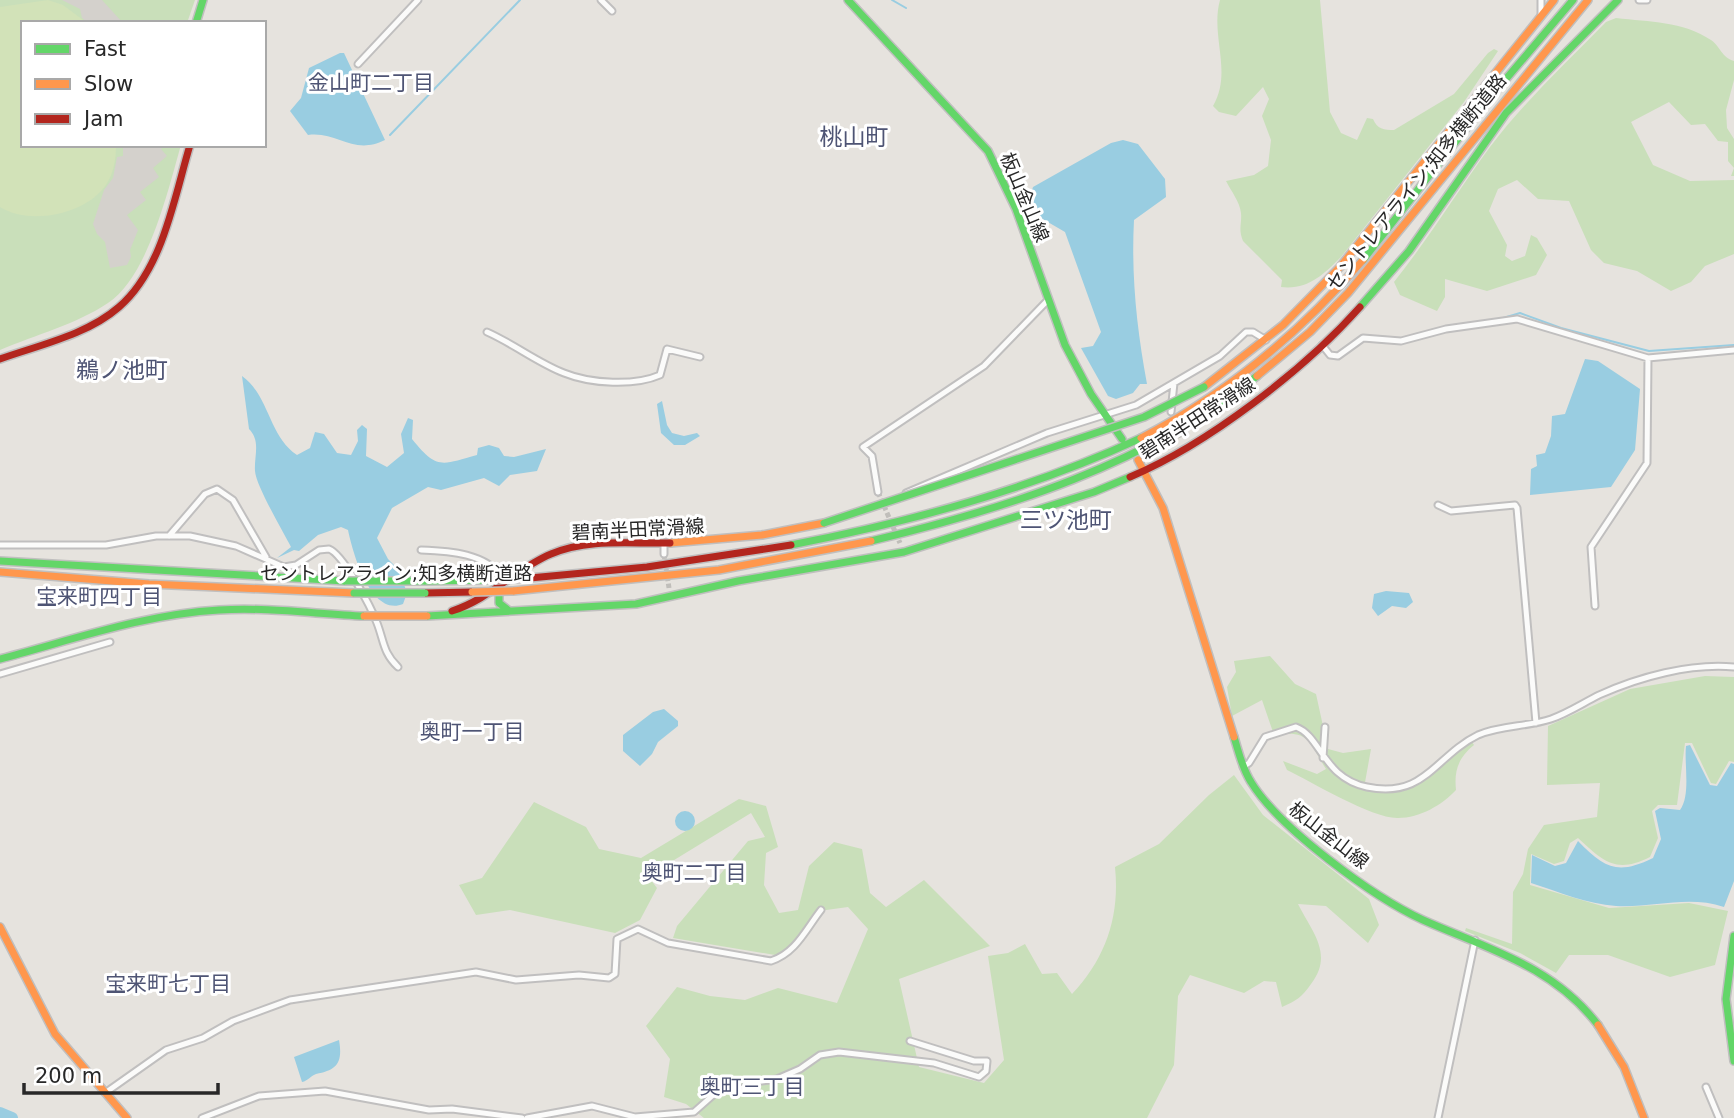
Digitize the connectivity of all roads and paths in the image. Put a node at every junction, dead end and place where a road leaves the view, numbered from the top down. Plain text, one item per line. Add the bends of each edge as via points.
1 (203, 0) edge
2 (418, 0) edge
3 (601, 0) edge
4 (848, 0) edge
5 (1541, 0) edge
6 (1554, 0) edge
7 (1573, 0) edge
8 (1588, 0) edge
9 (1618, 0) edge
10 (1639, 0) edge
11 (1647, 0) edge
12 (612, 11) dead end
13 (1541, 15) junction
14 (197, 21) edge
15 (358, 64) dead end
16 (189, 147) edge
17 (1048, 300) junction
18 (487, 332) dead end
19 (1266, 340) junction
20 (1322, 345) junction
21 (1734, 350) edge
22 (700, 357) dead end
23 (1648, 358) junction
24 (0, 359) edge
25 (1174, 383) junction
26 (1171, 412) dead end
27 (1105, 413) junction
28 (1122, 439) dead end
29 (1181, 439) tunnel mouth
30 (1184, 449) junction
31 (1138, 460) dead end
32 (1146, 470) junction
33 (878, 492) tunnel mouth
34 (891, 500) junction
35 (1438, 505) dead end
36 (169, 536) junction
37 (664, 542) junction
38 (900, 543) tunnel mouth
39 (0, 545) edge
40 (421, 550) dead end
41 (904, 552) junction
42 (664, 554) tunnel mouth
43 (266, 557) junction
44 (0, 561) edge
45 (0, 572) edge
46 (503, 584) junction
47 (668, 588) tunnel mouth
48 (670, 598) junction
49 (1595, 606) dead end
50 (508, 610) junction
51 (427, 616) junction
52 (110, 642) dead end
53 (0, 659) edge
54 (398, 667) dead end
55 (1734, 667) edge
56 (0, 674) edge
57 (1536, 723) junction
58 (1325, 727) dead end
59 (1323, 758) junction
60 (1243, 767) junction
61 (821, 910) dead end
62 (0, 927) edge
63 (1734, 936) edge
64 (1475, 940) junction
65 (1730, 996) edge
66 (910, 1041) dead end
67 (1734, 1061) edge
68 (1706, 1087) dead end
69 (105, 1093) junction
70 (475, 1115) edge
71 (695, 1115) edge
72 (127, 1118) edge
73 (202, 1118) edge
74 (524, 1118) edge
75 (1438, 1118) edge
76 (1644, 1118) edge
77 (1719, 1118) edge

1 - 14 main road
2 - 15 street
3 - 12 street
4 - 17 main road, 板山金山線 via 988,151 1004,178
5 - 13 street
6 - 13 main road, 碧南半田常滑線
7 - 44 main road, セントレアライン;知多横断道路, bridge via 1320,307 1238,378 1163,426 1048,476 870,528 693,562 530,578 345,581
8 - 45 main road, セントレアライン;知多横断道路, bridge via 1517,80 1347,295 1266,371 1171,435 1063,483 980,511 852,544 673,577 513,591 354,593
9 - 20 main road, 碧南半田常滑線 via 1506,113 1409,251
10 - 11 street
13 - 19 main road, 碧南半田常滑線 via 1361,243
16 - 24 main road via 153,253 131,296 99,319
17 - 27 main road, 板山金山線 via 1074,363
17 - 33 street via 984,366 863,447 872,456
18 - 22 street via 564,373 584,378 644,382 660,375 667,349
19 - 25 street via 1246,332 1220,356
19 - 34 main road, 碧南半田常滑線, bridge via 1205,387 1144,417
20 - 23 street via 1330,355 1338,356 1363,338 1401,341 1446,329 1524,319 1574,339
20 - 30 main road, 碧南半田常滑線 via 1261,396
21 - 23 street
23 - 49 street via 1647,463 1591,547
25 - 26 street
25 - 27 street via 1136,405
27 - 28 main road, 板山金山線
27 - 34 street via 975,462
29 - 30 street
30 - 32 main road, 碧南半田常滑線
31 - 32 main road, 板山金山線
32 - 41 main road, 碧南半田常滑線 via 1094,492
32 - 60 main road, 板山金山線 via 1163,508
34 - 37 main road, 碧南半田常滑線, bridge via 824,523 743,539
35 - 57 street via 1451,511 1517,508
36 - 39 street via 106,545
36 - 43 street via 214,540
36 - 43 street via 205,494 217,489 233,500
37 - 42 street
37 - 46 main road, 碧南半田常滑線 via 571,547 543,557
38 - 41 street
40 - 46 street via 469,556 493,567
41 - 48 main road, 碧南半田常滑線 via 751,578
43 - 54 street via 284,567 307,560 319,550 336,552 377,624 384,652
46 - 50 main road via 497,593 499,603
46 - 51 main road, 碧南半田常滑線 via 470,607
47 - 48 street
48 - 50 main road, 碧南半田常滑線 via 610,606
50 - 51 main road, 碧南半田常滑線
51 - 53 main road, 碧南半田常滑線, bridge via 198,612
52 - 56 street
55 - 57 street via 1706,667 1619,686
57 - 59 street via 1477,736 1420,781 1395,789 1350,782
58 - 59 street
59 - 60 street via 1300,729 1286,728 1265,737
60 - 64 main road, 板山金山線 via 1255,792 1272,811 1315,847 1396,906
61 - 69 street via 800,940 771,961 668,943 638,929 617,939 615,974 609,978 579,975 516,980 476,972 290,1000 166,1050
62 - 69 main road via 50,1024
63 - 65 main road via 1727,975
64 - 75 street
64 - 76 main road, 板山金山線 via 1543,972 1597,1022 1622,1062
65 - 67 main road via 1726,1018
66 - 71 street via 987,1061 986,1071 979,1077 934,1063 828,1053 790,1075 743,1088 720,1089
68 - 77 street
69 - 72 main road
70 - 73 street via 325,1091 259,1096
70 - 74 street
71 - 74 street via 635,1117 592,1106

